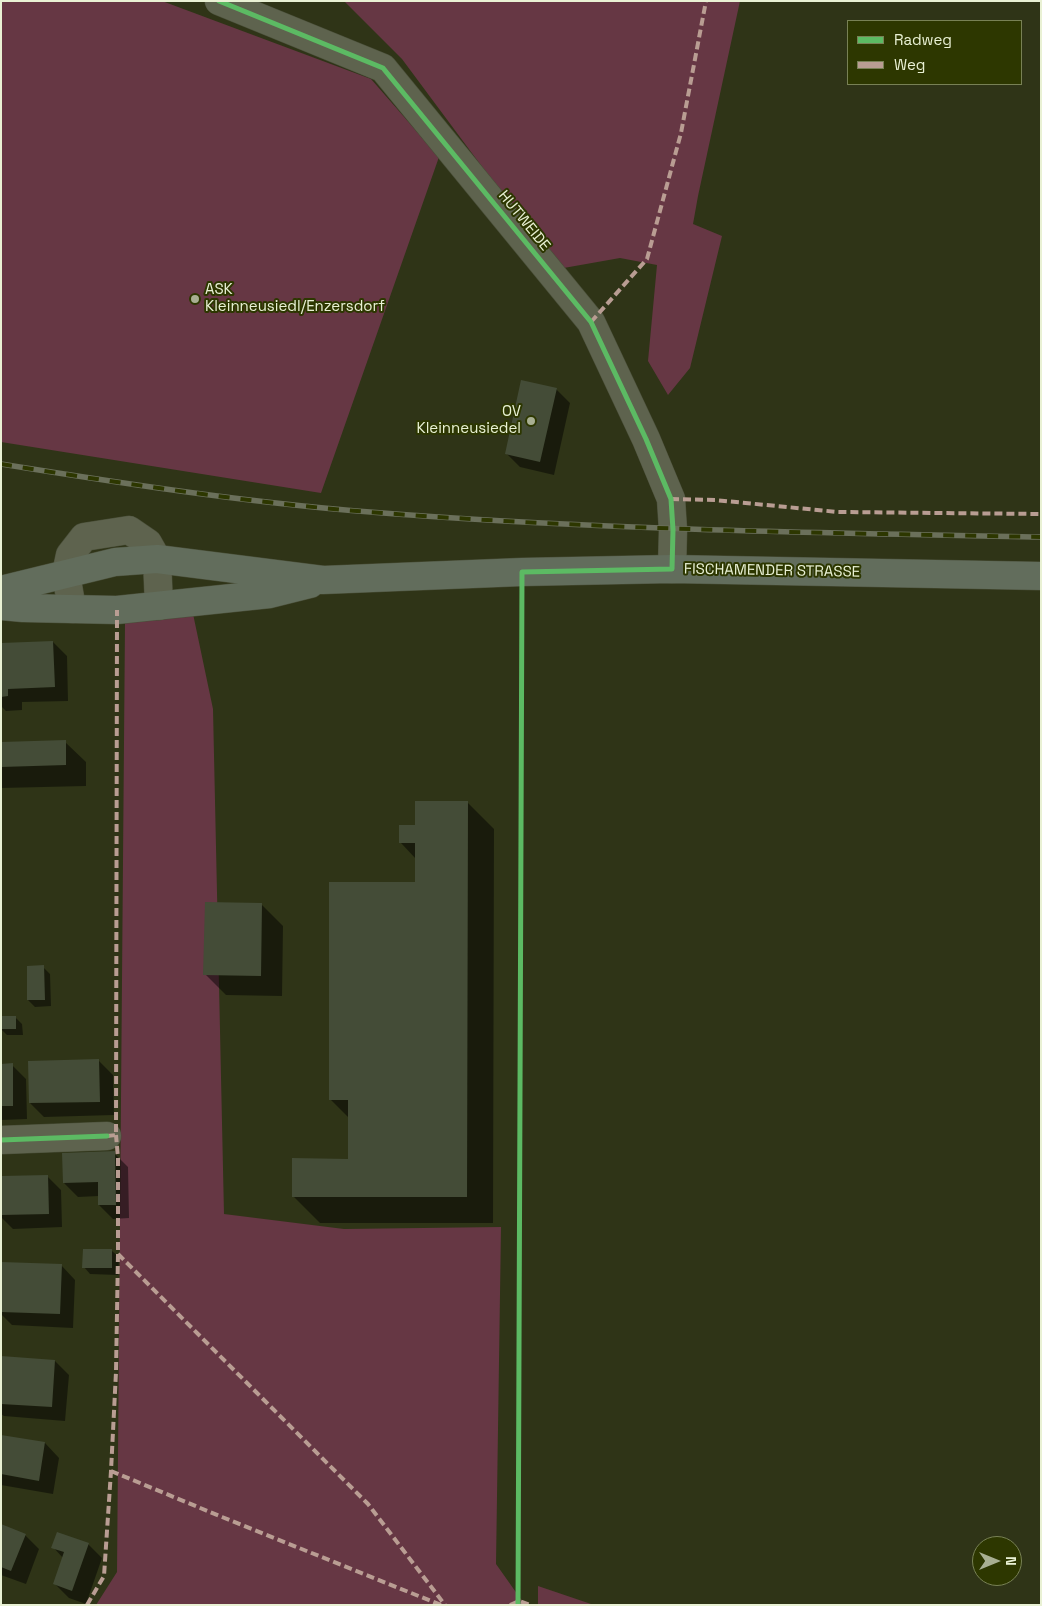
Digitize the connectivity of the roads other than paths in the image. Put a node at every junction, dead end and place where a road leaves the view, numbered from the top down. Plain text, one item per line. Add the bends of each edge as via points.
1 (219, 1) edge
2 (157, 559) junction
3 (672, 569) junction
4 (66, 574) junction
5 (1041, 576) edge
6 (324, 580) junction
7 (1, 590) edge
8 (1, 606) edge
9 (159, 606) junction
10 (72, 609) junction
11 (107, 1136) dead end
12 (1, 1140) edge

1 - 3 street, HUTWEIDE via 383,68 591,322 670,498 674,530
2 - 4 main road, FISCHAMENDER STRASSE via 115,562
2 - 6 main road, FISCHAMENDER STRASSE
2 - 9 street
3 - 5 main road, FISCHAMENDER STRASSE
3 - 6 main road, FISCHAMENDER STRASSE
4 - 7 main road, FISCHAMENDER STRASSE
4 - 10 street
6 - 9 main road, FISCHAMENDER STRASSE via 270,594
8 - 10 main road, FISCHAMENDER STRASSE
9 - 10 main road, FISCHAMENDER STRASSE via 117,610
11 - 12 street

